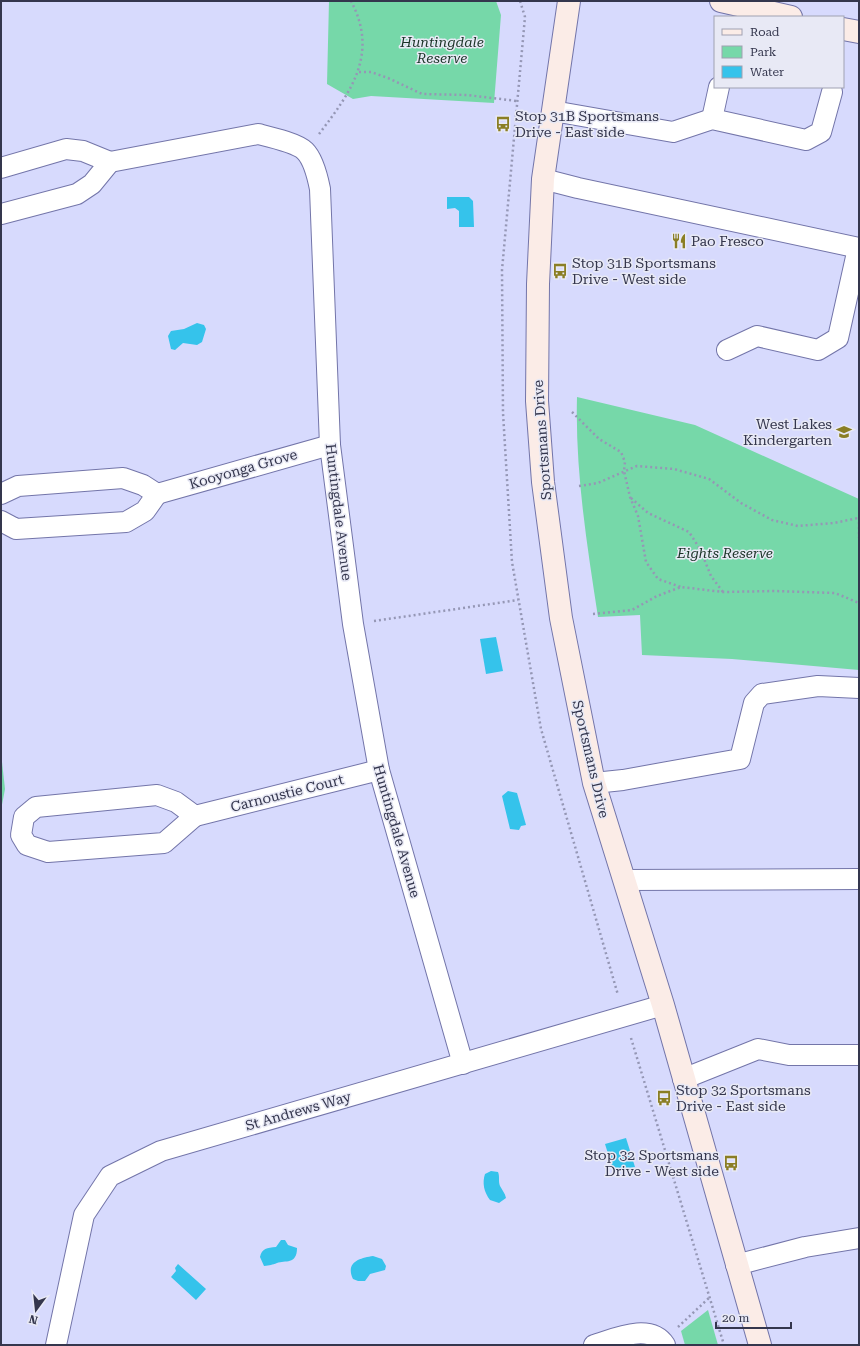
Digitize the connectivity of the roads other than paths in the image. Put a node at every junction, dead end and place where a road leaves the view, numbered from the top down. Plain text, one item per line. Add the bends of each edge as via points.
1 (569, 1) edge
2 (721, 1) edge
3 (787, 16) edge
4 (844, 29) edge
5 (859, 32) edge
6 (719, 88) edge
7 (832, 92) dead end
8 (553, 111) junction
9 (712, 119) junction
10 (110, 162) junction
11 (1, 168) edge
12 (543, 178) junction
13 (1, 214) edge
14 (858, 248) edge
15 (727, 350) dead end
16 (330, 445) junction
17 (1, 494) edge
18 (157, 494) junction
19 (1, 521) edge
20 (859, 688) edge
21 (379, 770) junction
22 (594, 783) junction
23 (195, 816) junction
24 (859, 879) edge
25 (624, 880) junction
26 (663, 1005) junction
27 (859, 1055) edge
28 (463, 1064) junction
29 (683, 1079) junction
30 (859, 1238) edge
31 (736, 1265) junction
32 (664, 1343) edge
33 (56, 1345) edge
34 (594, 1345) edge
35 (760, 1345) edge

1 - 8 street, Sportsmans Drive
2 - 3 street
4 - 5 street
6 - 9 street
7 - 9 street via 821,132 806,140
8 - 9 street via 674,132
8 - 12 street, Sportsmans Drive
10 - 11 street via 84,151 66,149
10 - 13 street via 92,184 77,194
10 - 16 street, Huntingdale Avenue via 258,134 281,140 306,151 316,171 320,189
12 - 14 street via 578,188
12 - 22 street, Sportsmans Drive via 538,284 537,401 543,482 561,618
14 - 15 street via 838,338 818,350 758,336
16 - 18 street, Kooyonga Grove
16 - 21 street, Huntingdale Avenue via 353,624
17 - 18 street via 18,486 123,478 143,485
18 - 19 street via 145,511 126,522 16,529
20 - 22 street via 818,686 762,694 754,703 740,759
21 - 23 street, Carnoustie Court
21 - 28 street, Huntingdale Avenue
22 - 25 street, Sportsmans Drive
23 - 23 street, Carnoustie Court via 164,843 48,852 27,845 21,835 24,817 36,807 157,795 176,802
24 - 25 street
25 - 26 street, Sportsmans Drive
26 - 28 street, St Andrews Way
26 - 29 street, Sportsmans Drive
27 - 29 street via 789,1055 758,1049
28 - 33 street, St Andrews Way via 161,1150 110,1176 84,1216
29 - 31 street, Sportsmans Drive
30 - 31 street via 805,1247
31 - 35 street, Sportsmans Drive
32 - 34 street via 646,1333 628,1335

